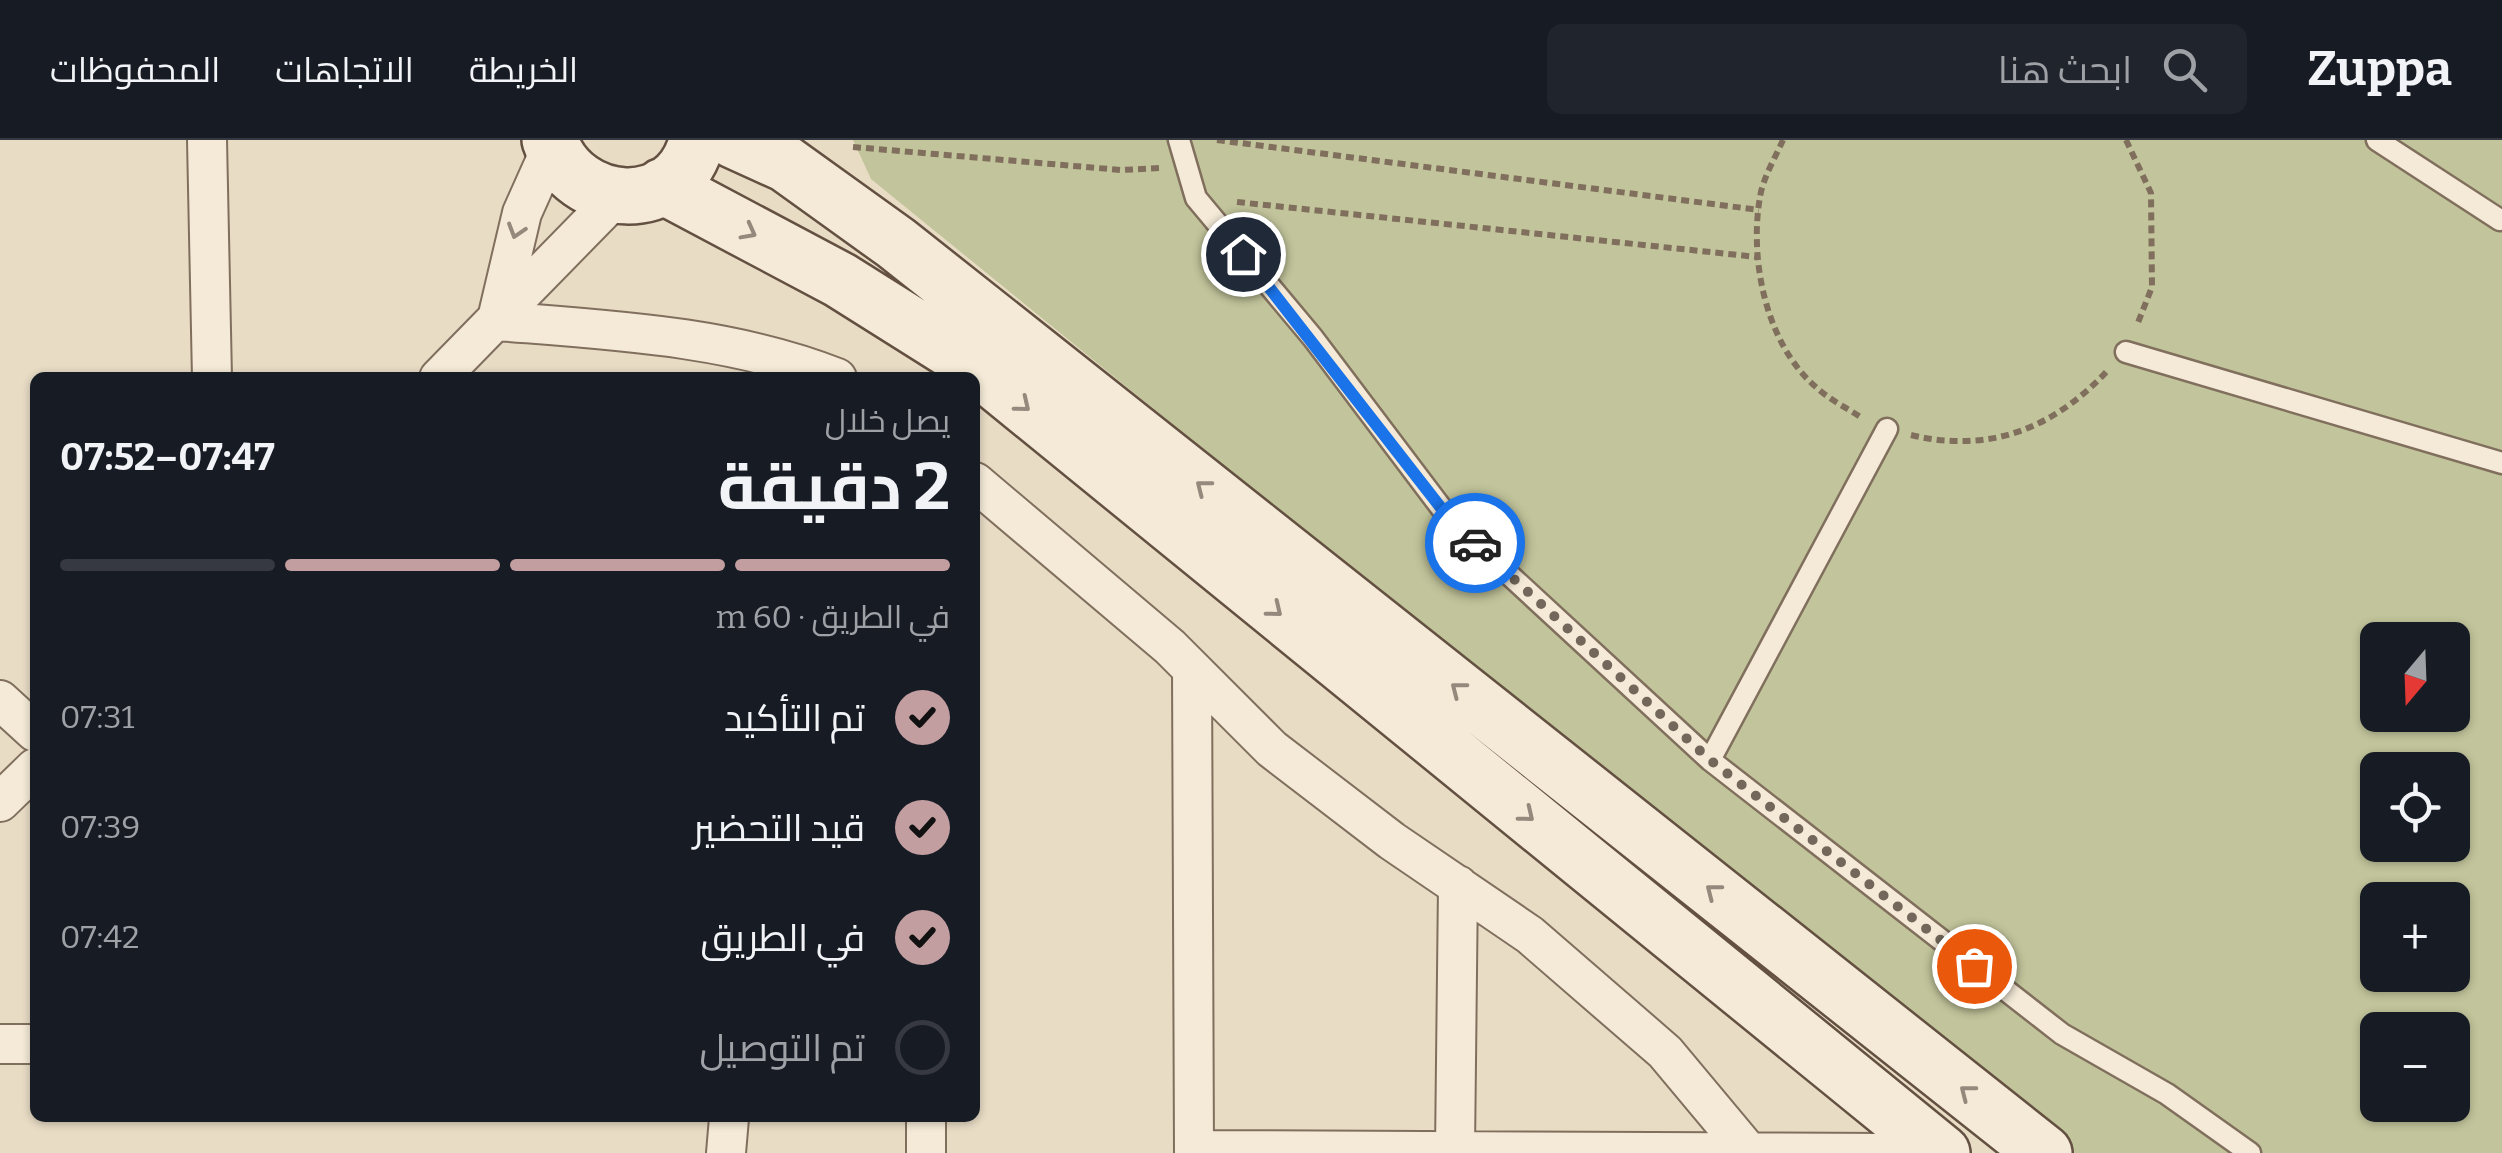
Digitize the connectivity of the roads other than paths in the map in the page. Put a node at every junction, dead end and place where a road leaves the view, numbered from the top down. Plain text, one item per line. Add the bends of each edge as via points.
1 (206, 140) edge
2 (697, 140) edge
3 (733, 140) edge
4 (1180, 140) edge
5 (2377, 140) edge
6 (546, 142) edge
7 (827, 158) edge
8 (639, 192) junction
9 (2500, 220) edge
10 (482, 346) edge
11 (2126, 352) road end
12 (212, 372) edge
13 (448, 372) edge
14 (822, 372) edge
15 (1887, 429) road end
16 (2502, 462) edge
17 (980, 486) edge
18 (1192, 669) junction
19 (0, 700) edge
20 (30, 727) edge
21 (1710, 760) junction
22 (30, 773) edge
23 (0, 803) edge
24 (30, 805) edge
25 (1458, 886) junction
26 (0, 1044) edge
27 (30, 1044) edge
28 (729, 1122) edge
29 (926, 1122) edge
30 (1746, 1149) junction
31 (1456, 1150) junction
32 (1194, 1151) edge
33 (726, 1153) edge
34 (926, 1153) edge
35 (1890, 1153) edge
36 (1942, 1153) edge
37 (2044, 1153) edge
38 (2250, 1153) edge

1 - 12 street
2 - 8 main road via 682,171
3 - 7 main road
4 - 21 lane via 1196,198 1313,338 1452,522
5 - 9 lane
6 - 8 main road via 576,180
6 -> 10 street
37 -> 7 main road
8 - 10 street via 553,256
8 -> 36 main road via 840,280 972,363
10 - 13 street
10 - 14 street via 598,329 786,358
11 - 16 lane
15 - 21 lane
17 - 18 street
18 - 25 street via 1272,749
18 - 32 street
19 - 20 street
21 - 38 lane via 2062,1034 2167,1094
22 - 23 street
23 - 24 street
25 - 30 street via 1530,935 1665,1052
25 - 31 street
26 - 27 street
28 - 33 street
29 - 34 street
30 - 31 street
30 - 35 street
31 - 32 street

